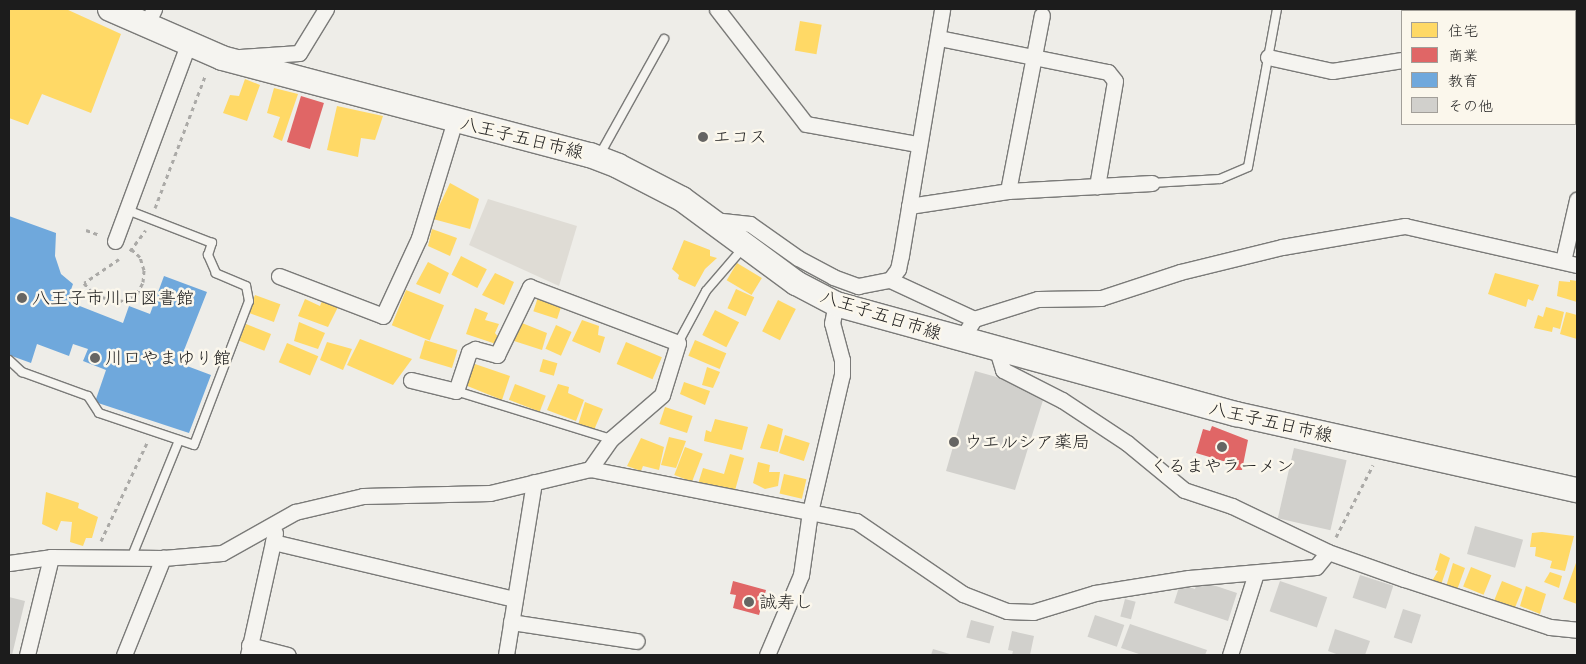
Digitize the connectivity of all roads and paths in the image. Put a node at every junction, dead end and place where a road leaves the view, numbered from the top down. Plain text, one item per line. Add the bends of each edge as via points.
1 (110, 9) edge
2 (326, 9) edge
3 (717, 9) edge
4 (942, 9) edge
5 (1277, 9) edge
6 (1042, 15) dead end
7 (150, 17) edge
8 (939, 38) junction
9 (664, 39) dead end
10 (188, 45) junction
11 (218, 56) junction
12 (1033, 57) junction
13 (1268, 57) junction
14 (1401, 60) edge
15 (455, 120) junction
16 (917, 144) junction
17 (598, 158) junction
18 (1152, 182) joint
19 (1097, 186) junction
20 (1008, 191) junction
21 (1577, 200) edge
22 (909, 206) junction
23 (127, 210) junction
24 (150, 220) junction
25 (712, 220) junction
26 (115, 241) dead end
27 (746, 246) junction
28 (132, 249) junction
29 (1570, 263) edge
30 (279, 276) dead end
31 (890, 280) junction
32 (836, 304) junction
33 (974, 319) junction
34 (961, 340) junction
35 (678, 343) junction
36 (997, 350) junction
37 (9, 360) edge
38 (411, 380) dead end
39 (456, 391) junction
40 (152, 431) junction
41 (611, 439) junction
42 (179, 440) junction
43 (1376, 460) dead end
44 (590, 470) junction
45 (534, 482) junction
46 (1577, 490) edge
47 (810, 512) junction
48 (277, 522) junction
49 (273, 542) junction
50 (1328, 552) junction
51 (94, 556) junction
52 (132, 556) junction
53 (51, 557) junction
54 (163, 558) junction
55 (9, 563) edge
56 (1256, 573) junction
57 (514, 599) junction
58 (511, 622) junction
59 (1577, 630) edge
60 (638, 641) dead end
61 (248, 650) edge
62 (27, 655) edge
63 (124, 655) edge
64 (288, 655) edge
65 (506, 655) edge
66 (767, 655) edge
67 (1230, 655) edge

1 - 7 main road, 八王子五日市線
2 - 11 street via 299,53
3 - 16 street via 806,124
4 - 8 street
5 - 13 lane
6 - 12 street
7 - 10 main road, 八王子五日市線
8 - 12 street
8 - 16 street
9 - 17 lane
10 - 11 main road, 八王子五日市線
10 - 23 street
11 - 15 main road, 八王子五日市線
11 - 24 path
12 - 19 street via 1108,72 1115,81
12 - 20 street
13 - 14 street via 1332,71
13 - 18 lane via 1248,167 1220,179
15 - 17 main road, 八王子五日市線
15 - 30 street via 419,238 383,316
16 - 22 street
17 - 25 main road, 八王子五日市線 via 647,178
18 - 19 street
19 - 20 street
20 - 22 street
21 - 29 street
22 - 31 street via 898,269
23 - 24 lane
23 - 26 street
24 - 28 path
24 - 42 lane via 212,243 208,254 216,273 246,286 249,301 194,445
25 - 27 main road, 八王子五日市線
25 - 31 street via 750,224 798,258 858,286
27 - 32 main road, 八王子五日市線 via 796,282
27 - 35 lane via 706,291
28 - 28 path via 140,257 144,270 137,294 124,301 95,296 84,283
29 - 33 street via 1405,226 1282,248 1180,272 1101,298 1038,299
31 - 33 street
32 - 34 main road, 八王子五日市線
32 - 47 street via 832,324 842,360 842,375
33 - 34 street
34 - 36 main road, 八王子五日市線
35 - 39 street via 530,287 497,355 475,350 469,352
35 - 41 street via 662,395
36 - 46 main road, 八王子五日市線 via 1236,414
36 - 50 street via 1003,370 1062,400 1128,443 1184,490 1232,506
37 - 40 lane via 22,372 88,396 99,412
38 - 39 street
39 - 41 lane
40 - 42 lane
40 - 51 path
41 - 44 street
42 - 52 lane
43 - 50 path
44 - 45 street
44 - 47 street
45 - 48 street via 490,493 363,496 294,512
45 - 57 street
47 - 56 street via 856,521 962,594 1007,612 1033,612 1095,593 1189,578
47 - 66 street via 798,588
48 - 49 street
48 - 54 street via 222,553
49 - 57 street
49 - 61 street
50 - 56 street via 1316,567
50 - 59 street via 1550,627
51 - 52 street
51 - 53 street
52 - 54 street
53 - 55 street
53 - 62 street
54 - 63 street
56 - 67 street
57 - 58 street
58 - 60 street
58 - 65 street
61 - 64 street

